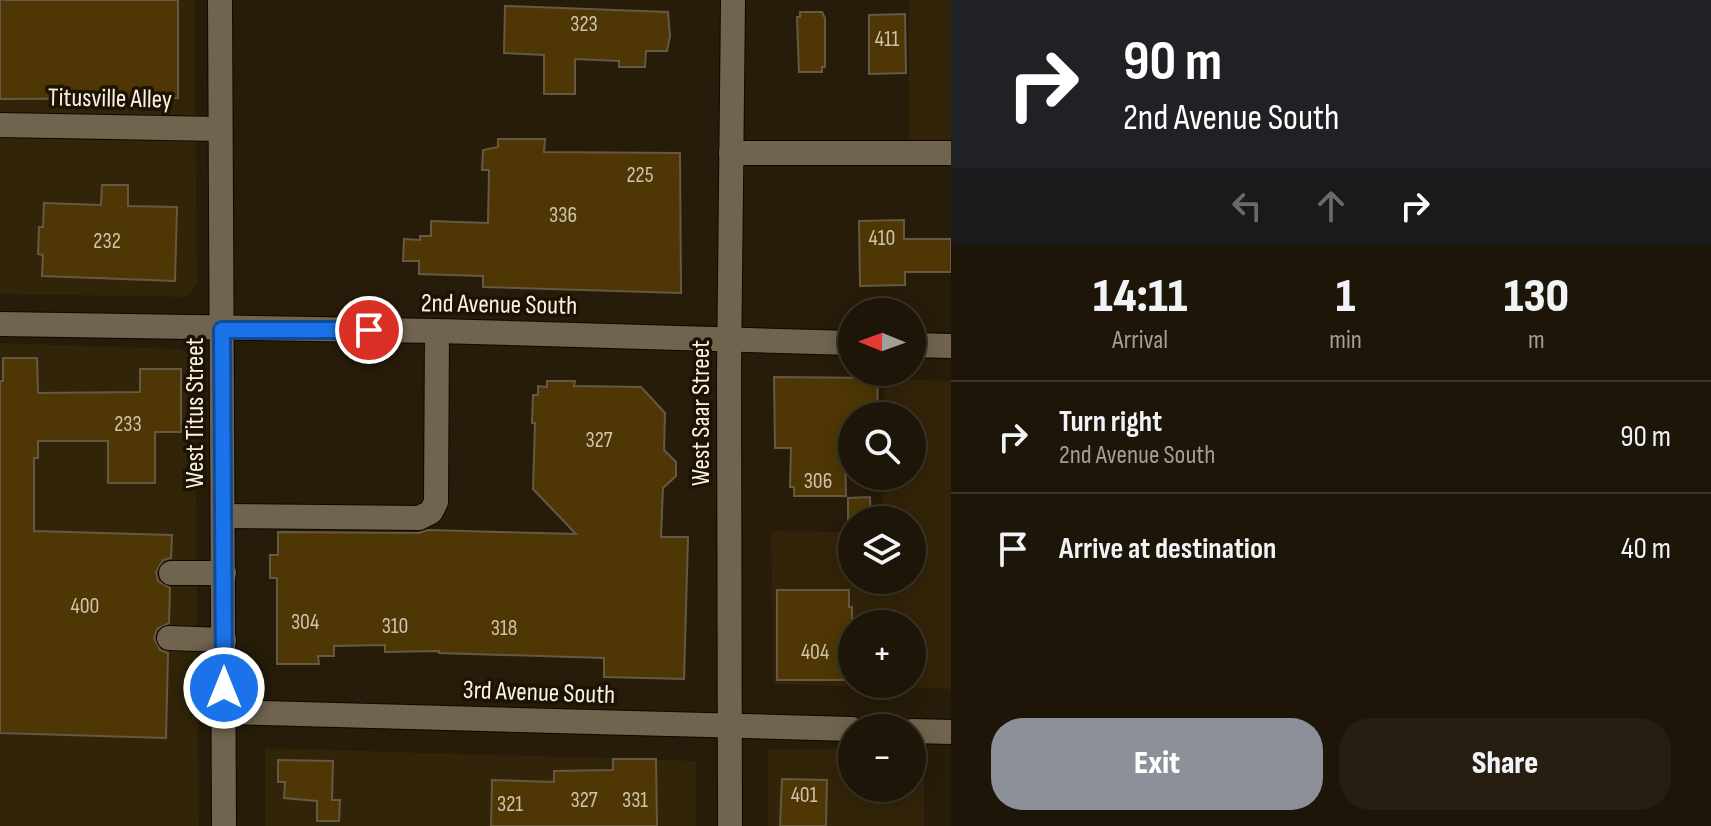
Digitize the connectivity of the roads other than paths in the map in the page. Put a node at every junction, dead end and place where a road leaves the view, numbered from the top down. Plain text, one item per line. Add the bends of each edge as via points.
1 (220, 0) edge
2 (733, 0) edge
3 (0, 125) edge
4 (219, 129) junction
5 (731, 153) junction
6 (951, 153) edge
7 (0, 324) edge
8 (222, 330) junction
9 (437, 331) junction
10 (729, 338) junction
11 (838, 342) edge
12 (926, 345) edge
13 (951, 346) edge
14 (224, 516) junction
15 (171, 573) dead end
16 (224, 573) junction
17 (169, 638) dead end
18 (224, 640) junction
19 (225, 712) junction
20 (729, 726) junction
21 (838, 729) edge
22 (926, 731) edge
23 (951, 732) edge
24 (224, 826) edge
25 (730, 826) edge

1 - 4 street, West Titus Street
2 - 5 street, West Saar Street
3 - 4 street, Titusville Alley
4 - 8 street, West Titus Street
5 - 6 street
5 - 10 street, West Saar Street
7 - 8 street, 2nd Avenue South
8 - 9 street, 2nd Avenue South
8 - 14 street, West Titus Street
9 - 10 street, 2nd Avenue South
9 - 14 street via 436,502 431,512 419,518
10 - 11 street, 2nd Avenue South
10 - 20 street, West Saar Street
12 - 13 street
14 - 16 street, West Titus Street
15 - 16 street
16 - 18 street, West Titus Street
17 - 18 street
18 - 19 street, West Titus Street
19 - 20 street, 3rd Avenue South
19 - 24 street, West Titus Street
20 - 21 street, 3rd Avenue South
20 - 25 street, West Saar Street
22 - 23 street

